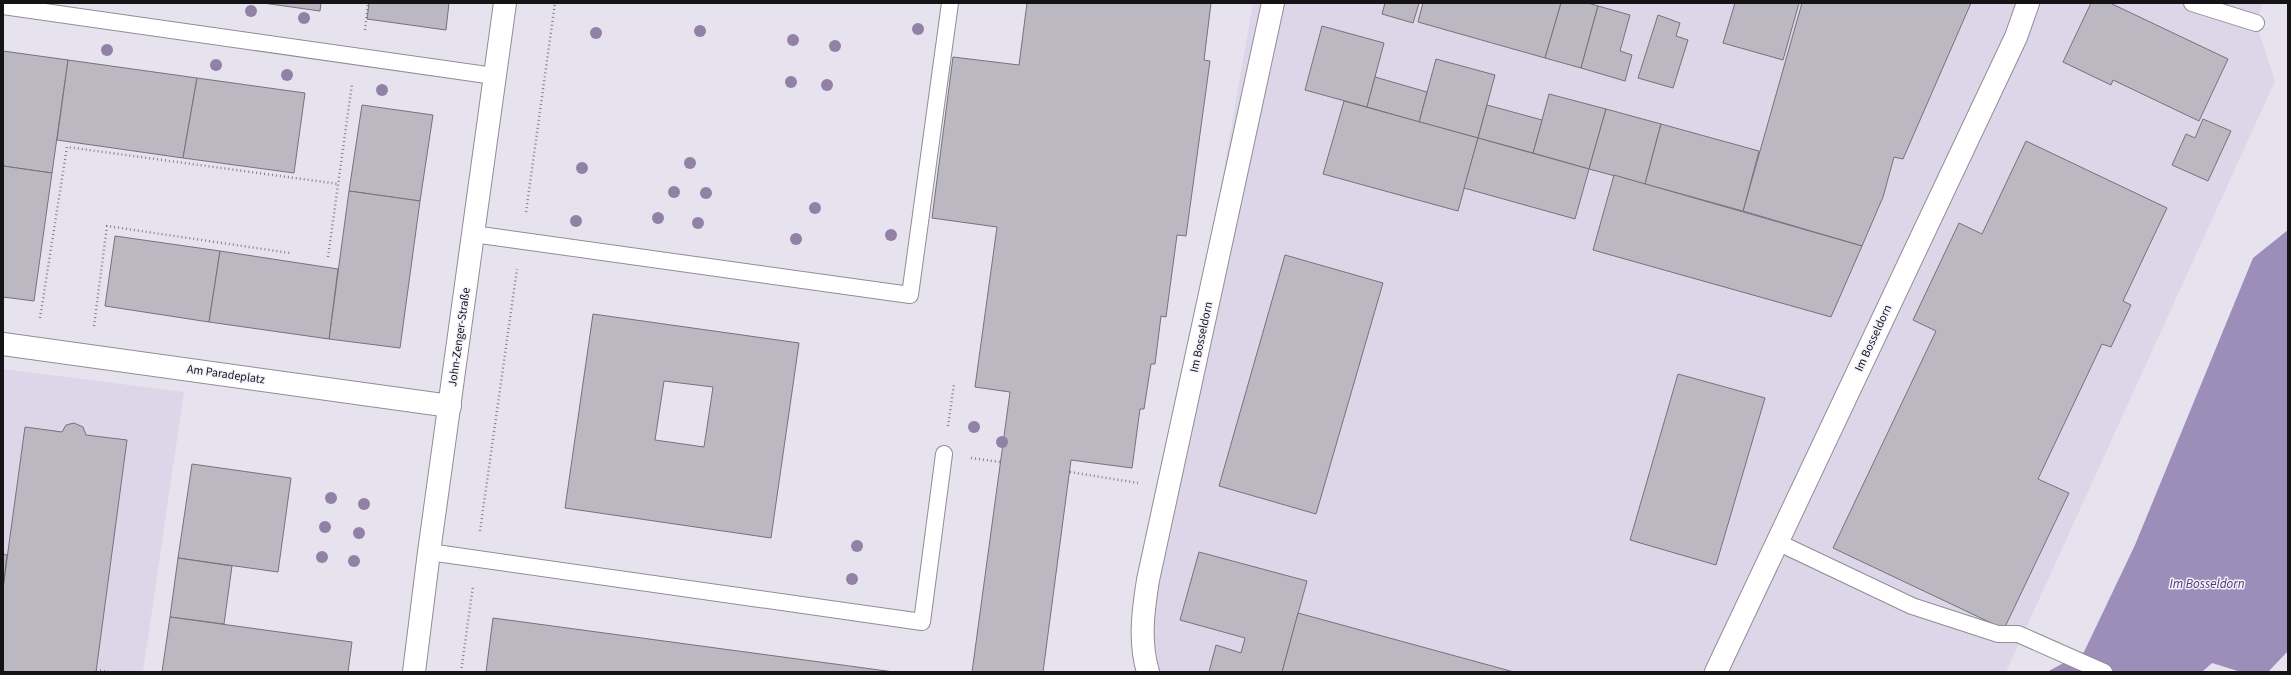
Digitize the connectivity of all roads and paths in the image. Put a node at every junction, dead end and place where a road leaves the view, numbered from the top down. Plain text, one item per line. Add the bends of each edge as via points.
1 (505, 3) edge
2 (555, 3) edge
3 (950, 3) edge
4 (1273, 3) edge
5 (2028, 3) edge
6 (2192, 3) edge
7 (3, 6) edge
8 (2256, 23) dead end
9 (356, 56) junction
10 (494, 76) junction
11 (339, 184) junction
12 (473, 234) junction
13 (522, 241) junction
14 (290, 253) dead end
15 (328, 257) dead end
16 (3, 344) edge
17 (36, 348) junction
18 (90, 355) junction
19 (450, 406) junction
20 (944, 454) dead end
21 (1070, 472) dead end
22 (1168, 488) junction
23 (1777, 542) junction
24 (429, 552) junction
25 (476, 559) junction
26 (96, 670) dead end
27 (110, 672) edge
28 (414, 672) edge
29 (461, 672) edge
30 (1148, 672) edge
31 (1716, 672) edge
32 (2104, 672) edge

1 - 10 street, John-Zenger-Straße
2 - 13 path
3 - 13 lane via 910,295
4 - 22 street, Im Bosseldorn
5 - 23 street, Im Bosseldorn via 2016,37
6 - 8 lane
7 - 9 lane
9 - 10 lane
9 - 11 path
10 - 12 street, John-Zenger-Straße
11 - 15 path
11 - 17 path via 67,147
12 - 13 lane
12 - 19 street, John-Zenger-Straße
13 - 25 path
14 - 18 path via 107,226
16 - 17 street, Am Paradeplatz
17 - 18 street, Am Paradeplatz
18 - 19 street, Am Paradeplatz
19 - 24 street, John-Zenger-Straße
20 - 25 lane via 922,622
21 - 22 path
22 - 30 street, Im Bosseldorn via 1142,617 1142,642
23 - 31 street, Im Bosseldorn
23 - 32 lane via 1912,606 1998,634 2018,634
24 - 25 lane
24 - 28 street, John-Zenger-Straße
25 - 29 path
26 - 27 path

